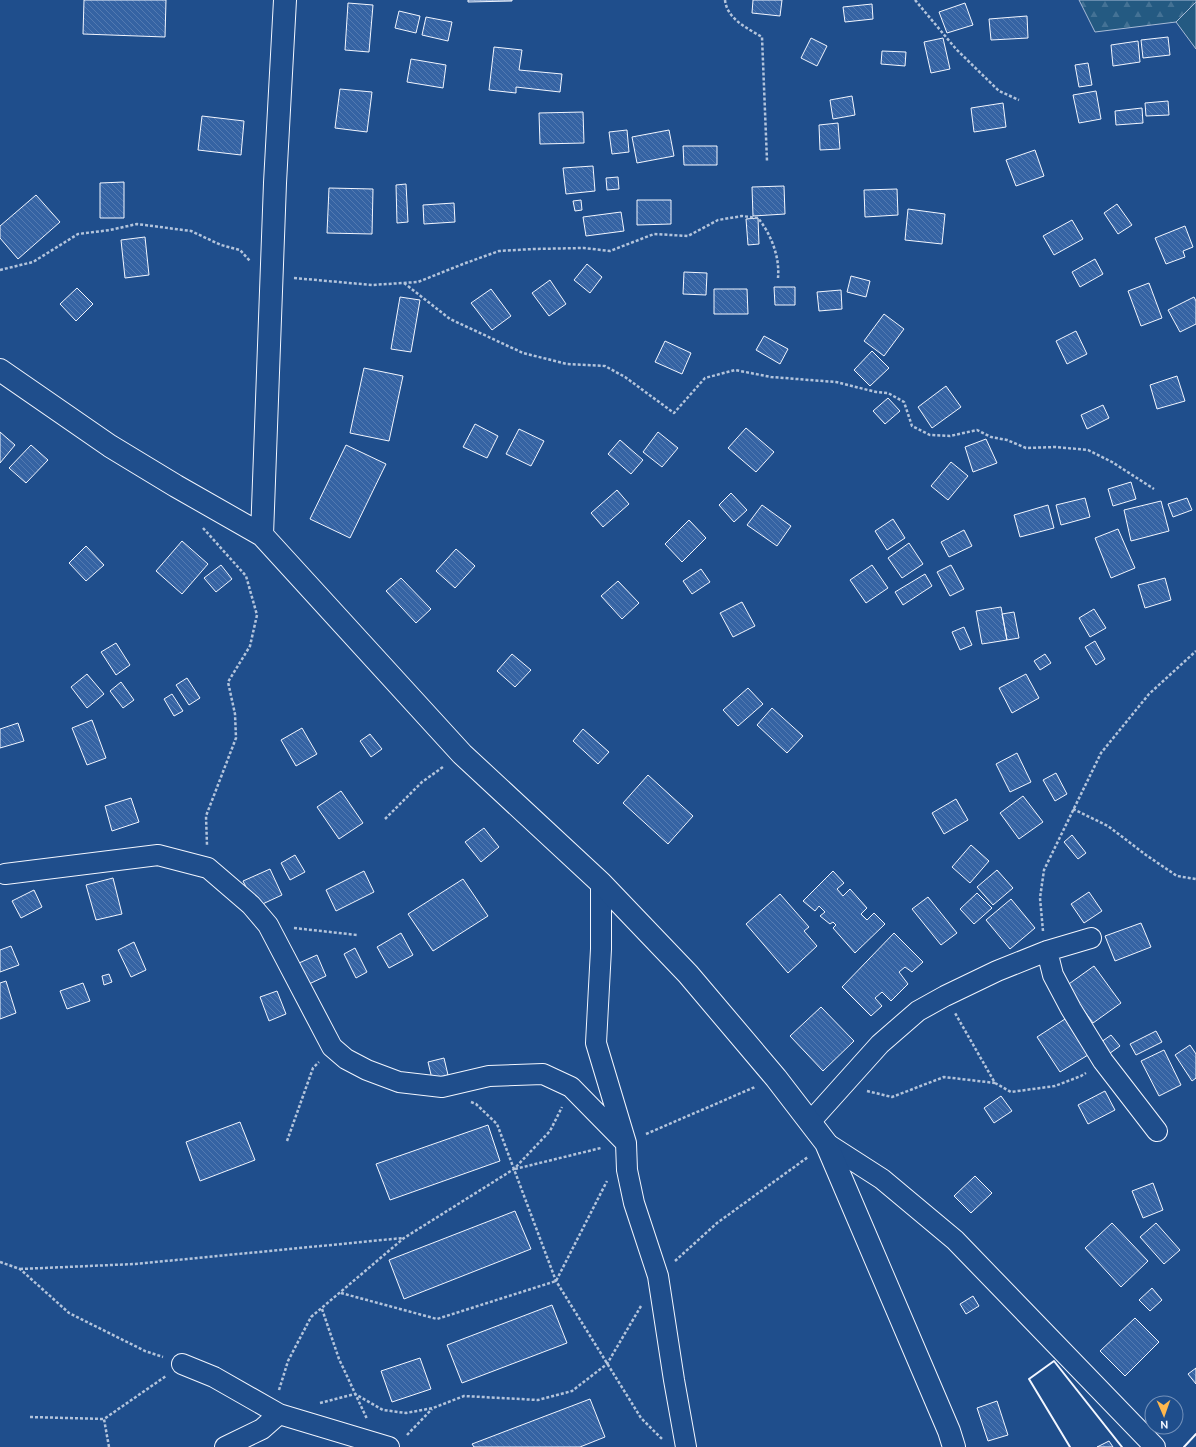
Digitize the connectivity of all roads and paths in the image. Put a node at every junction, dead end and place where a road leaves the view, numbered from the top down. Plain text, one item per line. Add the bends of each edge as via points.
1 (284, 0) edge
2 (725, 0) edge
3 (915, 0) edge
4 (1019, 100) dead end
5 (767, 161) dead end
6 (0, 270) edge
7 (271, 276) junction
8 (778, 278) dead end
9 (404, 283) junction
10 (0, 370) edge
11 (1154, 489) dead end
12 (201, 526) dead end
13 (262, 535) junction
14 (1196, 651) edge
15 (462, 754) junction
16 (1073, 809) junction
17 (385, 819) dead end
18 (208, 868) junction
19 (5, 874) dead end
20 (1196, 879) edge
21 (601, 883) junction
22 (268, 925) junction
23 (357, 935) dead end
24 (1091, 938) dead end
25 (1047, 950) junction
26 (945, 996) junction
27 (332, 1047) junction
28 (1103, 1062) junction
29 (776, 1078) junction
30 (995, 1083) junction
31 (844, 1084) junction
32 (442, 1087) junction
33 (571, 1087) junction
34 (810, 1122) junction
35 (1156, 1131) dead end
36 (287, 1141) dead end
37 (626, 1142) junction
38 (826, 1143) junction
39 (514, 1169) junction
40 (609, 1177) dead end
41 (404, 1238) junction
42 (0, 1262) edge
43 (20, 1269) junction
44 (658, 1276) junction
45 (556, 1281) junction
46 (340, 1293) junction
47 (322, 1309) junction
48 (182, 1364) junction
49 (607, 1364) junction
50 (355, 1394) junction
51 (433, 1408) junction
52 (279, 1414) junction
53 (30, 1417) dead end
54 (104, 1419) junction
55 (406, 1436) dead end
56 (665, 1442) dead end
57 (385, 1446) edge
58 (109, 1447) edge
59 (225, 1447) edge
60 (686, 1447) edge
61 (954, 1447) edge
62 (1155, 1447) edge

1 - 7 street
2 - 5 path via 726,7 738,24 762,37
3 - 4 path via 956,49 999,91
6 - 7 path via 33,262 78,234 137,224 191,231 221,245 240,250 252,264
7 - 9 path via 372,285
7 - 13 street
8 - 9 path via 779,269 772,238 767,229 758,218 742,216 718,220 688,236 654,234 610,251 584,248 499,251 418,282
9 - 11 path via 450,319 523,353 567,364 605,366 625,376 674,413 705,378 735,370 771,377 836,382 888,393 904,402 912,426 930,435 950,436 978,430 1026,448 1088,450
10 - 13 street via 110,446
12 - 18 path via 246,576 257,615 250,646 228,682 235,714 236,738 206,816
13 - 15 street
14 - 16 path via 1149,694 1101,752
15 - 17 path via 422,782
15 - 21 street
16 - 20 path via 1108,826 1177,876
16 - 25 path via 1044,870 1040,898
18 - 19 street via 158,855
18 - 22 street via 251,906
21 - 29 street via 688,974
21 - 37 street via 601,950 596,1043
22 - 23 path
22 - 27 street
24 - 25 street
25 - 26 street
25 - 28 street via 1053,975
26 - 30 path
26 - 31 street via 918,1011 880,1044
27 - 32 street via 353,1063 399,1082
27 - 36 path via 313,1068
28 - 30 path via 1081,1076 1055,1086 1011,1092
28 - 35 street
29 - 34 street
29 - 37 path
30 - 31 path via 944,1077 892,1097
31 - 34 street
32 - 33 street via 489,1076 543,1074
32 - 39 path via 476,1104 497,1124
33 - 37 street
33 - 39 path via 550,1131
34 - 38 street
37 - 39 path
37 - 44 street via 627,1170 634,1203
38 - 44 path via 717,1223
38 - 61 street
38 - 62 street via 882,1179 955,1240
39 - 41 path
39 - 45 path
40 - 45 path
41 - 43 path via 135,1264
41 - 46 path
42 - 43 path
43 - 48 path via 69,1313 145,1351
44 - 49 path
44 - 60 street
45 - 46 path via 437,1319
45 - 49 path
46 - 47 path
47 - 50 path via 339,1359
47 - 52 path via 312,1317 288,1361 277,1396
48 - 52 street via 214,1377
48 - 54 path
49 - 51 path via 572,1391 538,1400 464,1396
49 - 56 path via 641,1418
50 - 51 path via 383,1410 406,1413
50 - 57 path
51 - 55 path
52 - 57 street
52 - 59 street via 262,1430
53 - 54 path
54 - 58 path

